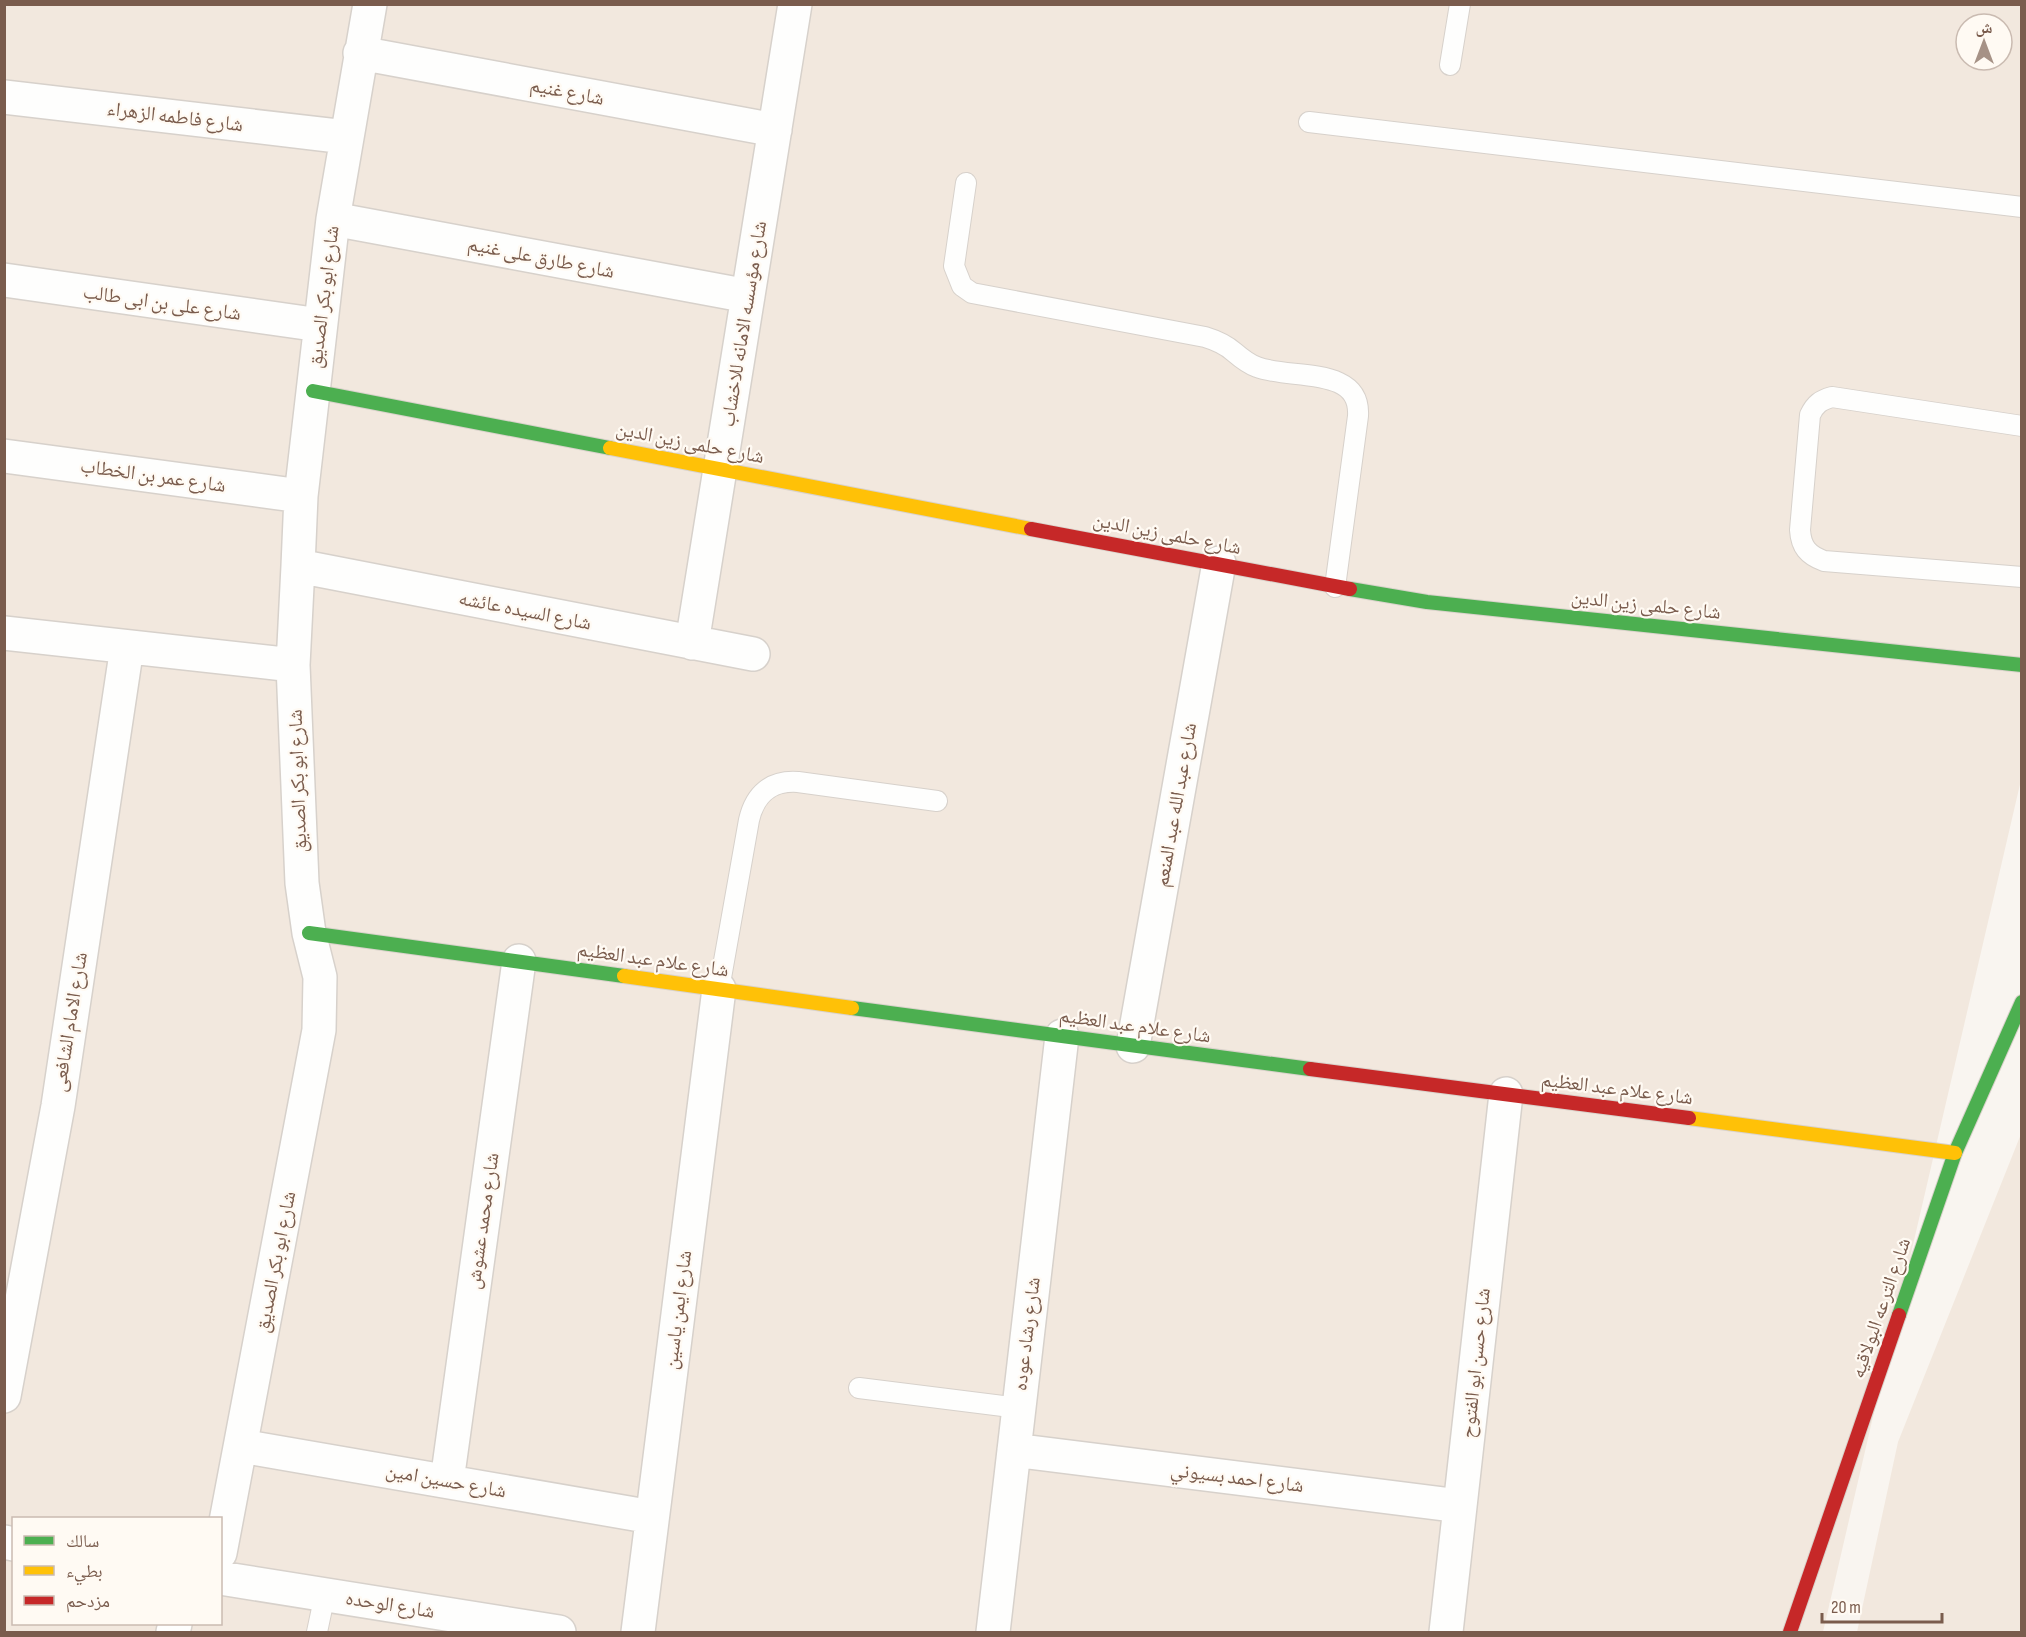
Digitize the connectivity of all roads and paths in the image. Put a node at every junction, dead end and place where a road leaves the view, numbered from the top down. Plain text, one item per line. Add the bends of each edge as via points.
1 (370, 4) edge
2 (795, 4) edge
3 (1460, 4) edge
4 (360, 53) junction
5 (1450, 65) dead end
6 (4, 97) edge
7 (1309, 122) dead end
8 (775, 130) junction
9 (346, 137) junction
10 (966, 183) dead end
11 (2022, 207) edge
12 (333, 219) junction
13 (4, 280) edge
14 (748, 296) junction
15 (320, 325) junction
16 (313, 391) junction
17 (2022, 426) edge
18 (4, 456) edge
19 (720, 469) junction
20 (301, 496) junction
21 (1219, 563) junction
22 (298, 566) junction
23 (2022, 577) edge
24 (1335, 587) junction
25 (4, 633) edge
26 (692, 643) junction
27 (128, 647) junction
28 (753, 654) dead end
29 (2022, 664) edge
30 (293, 665) junction
31 (937, 801) dead end
32 (309, 933) junction
33 (519, 961) junction
34 (719, 988) junction
35 (2022, 1002) edge
36 (1062, 1036) junction
37 (1133, 1046) junction
38 (1506, 1094) junction
39 (1956, 1153) junction
40 (859, 1388) dead end
41 (4, 1396) edge
42 (1019, 1408) junction
43 (241, 1446) junction
44 (1014, 1450) junction
45 (447, 1481) junction
46 (1460, 1506) junction
47 (652, 1517) junction
48 (222, 1543) edge
49 (222, 1578) edge
50 (325, 1594) junction
51 (474, 1626) edge
52 (317, 1632) edge
53 (559, 1632) edge
54 (638, 1632) edge
55 (993, 1632) edge
56 (1446, 1632) edge
57 (1790, 1632) edge

1 - 4 street, شارع ابو بكر الصديق
2 - 8 street, شارع مؤسسه الامانه للاخشاب
3 - 5 lane
4 - 8 street, شارع غنيم
4 - 9 street, شارع ابو بكر الصديق
6 - 9 street, شارع فاطمه الزهراء
7 - 11 lane
8 - 14 street, شارع مؤسسه الامانه للاخشاب
9 - 12 street, شارع ابو بكر الصديق
10 - 24 lane via 954,266 962,286 972,293 1205,337 1224,345 1254,367 1330,379 1349,387 1359,405
12 - 14 street, شارع طارق على غنيم
12 - 15 street, شارع ابو بكر الصديق
13 - 15 street, شارع على بن ابى طالب
14 - 19 street, شارع مؤسسه الامانه للاخشاب
15 - 16 street, شارع ابو بكر الصديق
16 - 19 street, شارع حلمى زين الدين
16 - 20 street, شارع ابو بكر الصديق
17 - 23 lane via 1832,397 1823,399 1810,415 1800,530 1806,550 1824,561
18 - 20 street, شارع عمر بن الخطاب
19 - 21 street, شارع حلمى زين الدين
19 - 26 street, شارع مؤسسه الامانه للاخشاب
20 - 22 street, شارع ابو بكر الصديق
21 - 24 street, شارع حلمى زين الدين
21 - 37 street, شارع عبد الله عبد المنعم
22 - 26 street, شارع السيده عائشه
22 - 30 street, شارع ابو بكر الصديق
24 - 29 street, شارع حلمى زين الدين via 1427,602
25 - 27 street
26 - 28 street, شارع السيده عائشه
27 - 30 street
27 - 41 street, شارع الامام الشافعى via 58,1106
30 - 32 street, شارع ابو بكر الصديق via 302,883
31 - 34 lane via 787,781 765,790 757,798 749,820
32 - 33 street, شارع علام عبد العظيم
32 - 43 street, شارع ابو بكر الصديق via 320,977 319,1030
33 - 34 street, شارع علام عبد العظيم
33 - 45 street, شارع محمد عشوش
34 - 36 street, شارع علام عبد العظيم
34 - 47 street, شارع ايمن ياسين
35 - 39 street, شارع الترعه البولاقيه
36 - 37 street, شارع علام عبد العظيم
36 - 42 street, شارع رشاد عوده
37 - 38 street, شارع علام عبد العظيم
38 - 39 street, شارع علام عبد العظيم
38 - 46 street, شارع حسن ابو الفتوح
39 - 57 street, شارع الترعه البولاقيه
40 - 42 lane
42 - 44 street, شارع رشاد عوده
43 - 45 street, شارع حسين امين
43 - 48 street, شارع ابو بكر الصديق
44 - 46 street, شارع احمد بسيوني
44 - 55 street, شارع رشاد عوده
45 - 47 street, شارع حسين امين
46 - 56 street, شارع حسن ابو الفتوح
47 - 54 street, شارع ايمن ياسين
49 - 50 street, شارع الوحده
50 - 51 street, شارع الوحده
50 - 52 lane
51 - 53 street, شارع الوحده

